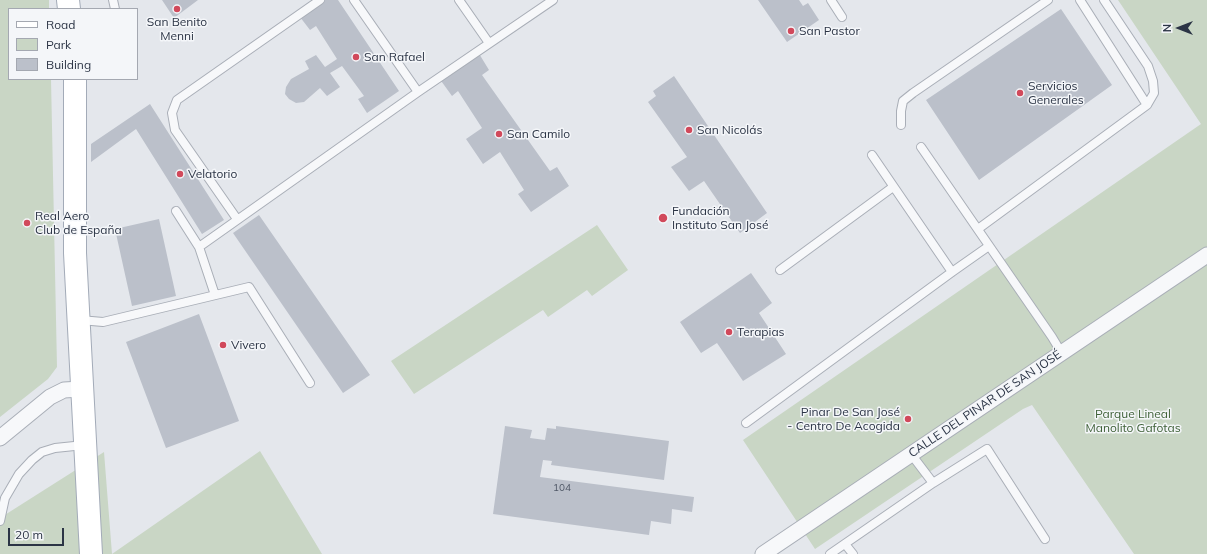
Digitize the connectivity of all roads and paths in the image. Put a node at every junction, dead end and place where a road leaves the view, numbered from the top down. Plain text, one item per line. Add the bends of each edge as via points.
1 (320, 0) edge
2 (354, 0) edge
3 (459, 0) edge
4 (553, 0) edge
5 (831, 0) edge
6 (1048, 0) edge
7 (1080, 0) edge
8 (1104, 0) edge
9 (842, 17) dead end
10 (489, 43) junction
11 (75, 80) edge
12 (418, 92) junction
13 (1147, 105) junction
14 (901, 125) dead end
15 (921, 147) dead end
16 (872, 155) dead end
17 (893, 187) junction
18 (176, 211) dead end
19 (237, 219) junction
20 (978, 229) junction
21 (989, 246) junction
22 (199, 247) junction
23 (1207, 255) edge
24 (780, 270) dead end
25 (952, 272) junction
26 (215, 295) junction
27 (77, 320) junction
28 (1061, 352) junction
29 (310, 383) dead end
30 (81, 389) junction
31 (746, 423) dead end
32 (0, 438) edge
33 (84, 445) junction
34 (911, 454) junction
35 (933, 484) junction
36 (0, 521) edge
37 (1045, 539) dead end
38 (845, 544) junction
39 (91, 554) edge
40 (763, 554) edge
41 (830, 554) edge
42 (853, 554) edge

1 - 19 lane via 177,100 172,113 175,130
2 - 12 lane
3 - 10 lane
4 - 10 lane
5 - 9 lane
6 - 14 lane via 903,101 900,112
7 - 13 lane
8 - 13 lane via 1148,66 1154,93
10 - 12 lane
11 - 27 main road
12 - 19 lane
13 - 20 lane
15 - 20 lane
16 - 17 lane
17 - 24 lane
17 - 25 lane
18 - 22 lane
19 - 22 lane
20 - 21 lane
21 - 25 lane
21 - 28 lane
22 - 26 lane
23 - 28 street, CALLE DEL PINAR DE SAN JOSÉ
25 - 31 lane
26 - 27 lane via 103,322
26 - 29 lane via 249,287
27 - 30 main road
28 - 34 street, CALLE DEL PINAR DE SAN JOSÉ
30 - 32 street via 64,390 50,397
30 - 33 main road
33 - 36 lane via 55,448 42,452 32,460 18,474 5,498
33 - 39 main road
34 - 35 lane
34 - 40 street, CALLE DEL PINAR DE SAN JOSÉ
35 - 37 lane via 987,449
35 - 38 lane
38 - 41 lane
38 - 42 lane

